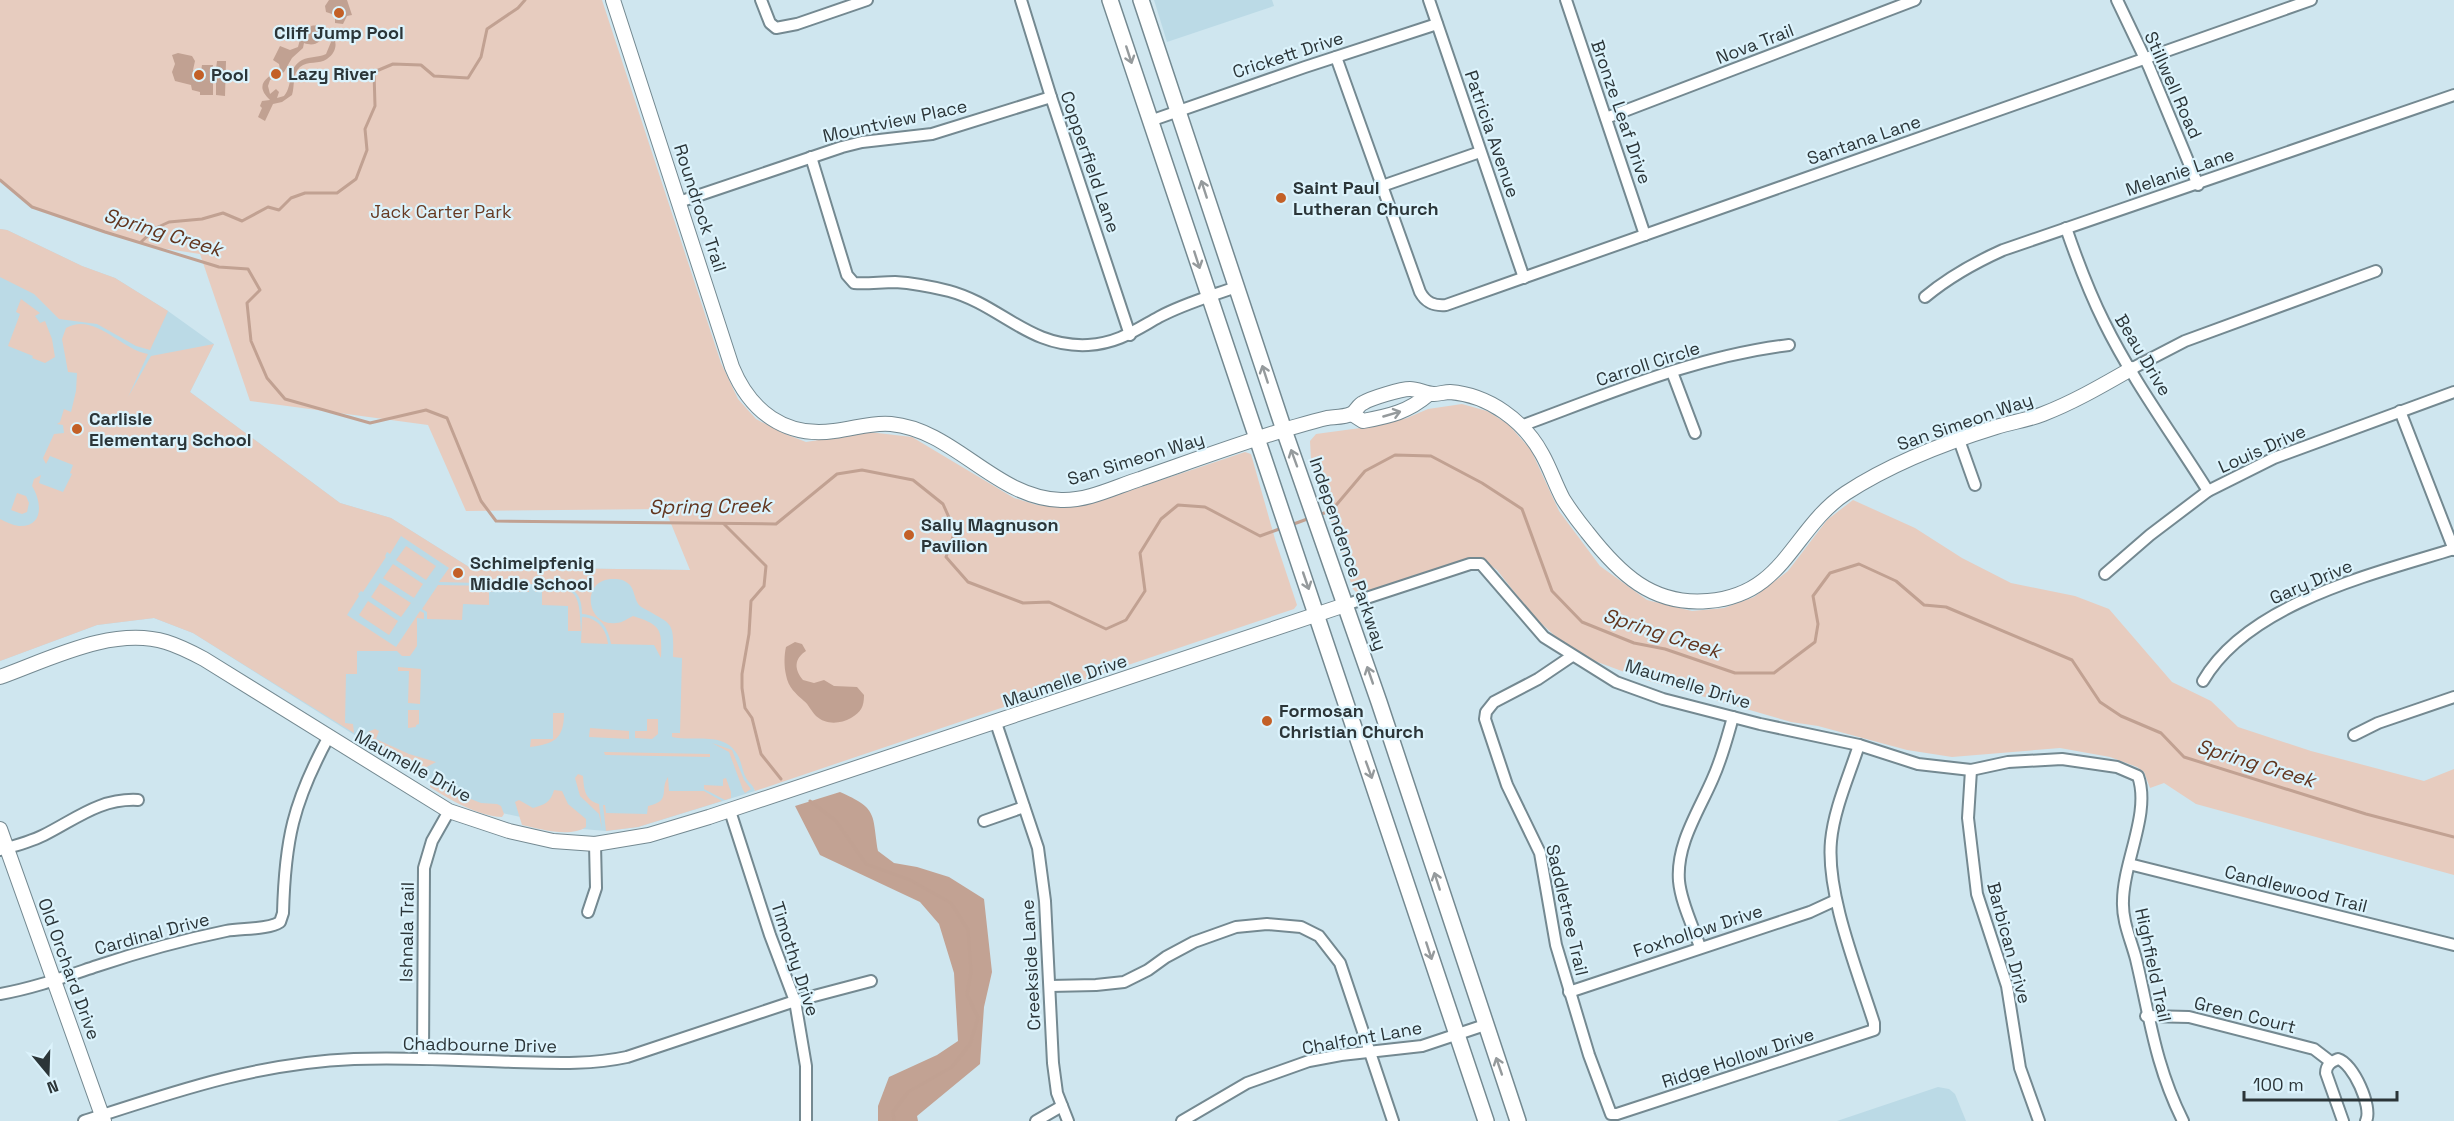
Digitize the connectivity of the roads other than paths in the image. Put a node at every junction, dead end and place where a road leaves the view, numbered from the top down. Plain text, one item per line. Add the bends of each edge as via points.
1 (614, 0) edge
2 (761, 0) edge
3 (867, 0) edge
4 (1021, 0) edge
5 (1110, 0) edge
6 (1141, 0) edge
7 (1429, 0) edge
8 (1566, 0) edge
9 (1915, 0) edge
10 (2117, 0) edge
11 (2311, 0) edge
12 (1437, 24) junction
13 (1336, 57) junction
14 (2144, 59) junction
15 (2454, 94) edge
16 (1051, 97) junction
17 (1178, 110) junction
18 (1606, 118) junction
19 (1150, 121) junction
20 (1480, 152) junction
21 (811, 157) junction
22 (2198, 184) junction
23 (1382, 186) junction
24 (679, 202) junction
25 (2066, 228) junction
26 (1645, 235) junction
27 (2376, 271) dead end
28 (1524, 278) junction
29 (1236, 287) junction
30 (1209, 297) junction
31 (1925, 297) dead end
32 (1130, 335) junction
33 (1789, 345) dead end
34 (2131, 369) junction
35 (1672, 372) junction
36 (2454, 392) edge
37 (1429, 394) junction
38 (2400, 411) junction
39 (1352, 414) junction
40 (769, 416) joint
41 (1521, 426) junction
42 (1284, 430) junction
43 (1695, 433) dead end
44 (1256, 439) junction
45 (1959, 440) junction
46 (1975, 485) dead end
47 (2208, 491) junction
48 (2454, 549) edge
49 (2105, 574) dead end
50 (1345, 605) junction
51 (1318, 614) junction
52 (1572, 656) junction
53 (0, 677) edge
54 (2203, 681) dead end
55 (2454, 697) edge
56 (1732, 717) junction
57 (996, 723) junction
58 (2354, 735) dead end
59 (328, 738) junction
60 (1859, 745) junction
61 (1971, 770) junction
62 (2138, 776) joint
63 (138, 800) dead end
64 (1024, 807) junction
65 (449, 811) junction
66 (730, 811) junction
67 (984, 821) dead end
68 (0, 829) edge
69 (595, 844) junction
70 (3, 849) edge
71 (2129, 864) junction
72 (1836, 900) junction
73 (588, 912) dead end
74 (2454, 945) edge
75 (1700, 947) junction
76 (54, 981) junction
77 (871, 981) dead end
78 (1050, 986) junction
79 (1569, 992) junction
80 (0, 994) edge
81 (795, 1001) junction
82 (2146, 1016) junction
83 (1485, 1025) junction
84 (1456, 1034) junction
85 (1371, 1053) junction
86 (423, 1059) junction
87 (2331, 1062) junction
88 (1062, 1106) junction
89 (1611, 1114) joint
90 (103, 1118) edge
91 (84, 1121) edge
92 (806, 1121) edge
93 (1036, 1121) edge
94 (1068, 1121) edge
95 (1182, 1121) edge
96 (1393, 1121) edge
97 (1486, 1121) edge
98 (1518, 1121) edge
99 (2039, 1121) edge
100 (2182, 1121) edge
101 (2343, 1121) edge
102 (2366, 1121) edge

1 - 24 street, Roundrock Trail
2 - 3 street via 776,28
4 - 16 street, Copperfield Lane
5 -> 19 main road
6 - 17 main road, Independence Parkway
7 - 12 street, Patricia Avenue
8 - 18 street, Bronze Leaf Drive
9 - 18 street, Nova Trail
10 - 14 street, Stillwell Road
11 - 14 street, Santana Lane
12 - 13 street, Crickett Drive
12 - 20 street, Patricia Avenue
13 - 17 street, Crickett Drive
13 - 23 street
14 - 22 street, Stillwell Road
14 - 26 street, Santana Lane
15 - 22 street, Melanie Lane
16 - 21 street, Mountview Place via 932,134 862,142
16 - 32 street, Copperfield Lane
17 - 19 street, Crickett Drive
29 -> 17 main road, Independence Parkway
18 - 26 street, Bronze Leaf Drive
19 -> 30 main road
20 - 23 street
20 - 28 street, Patricia Avenue
21 - 24 street, Mountview Place
21 - 32 street via 847,275 854,283 896,282 950,291 1055,342 1089,345
22 - 25 street, Melanie Lane
23 - 28 street, Santana Lane via 1420,292 1428,302 1446,305
24 - 40 street, Roundrock Trail via 740,387
25 - 31 street, Melanie Lane via 1972,264
25 - 34 street, Beau Drive via 2080,269
26 - 28 street, Santana Lane
27 - 34 street, San Simeon Way via 2185,340
29 - 30 street
42 -> 29 main road, Independence Parkway
30 - 32 street via 1159,317
30 - 44 main road
33 - 35 street, Carroll Circle via 1744,352
34 - 45 street, San Simeon Way via 2042,415
34 - 47 street, Beau Drive
35 - 41 street, Carroll Circle
35 - 43 street
36 - 38 street, Louis Drive
37 - 39 street, San Simeon Way via 1412,388 1361,403
39 -> 37 street, San Simeon Way via 1364,421 1388,416 1413,408
37 - 41 street, San Simeon Way via 1452,392 1485,401
38 - 47 street, Louis Drive via 2274,458
38 - 48 street
39 - 42 street, San Simeon Way
40 - 44 street, San Simeon Way via 788,427 819,432 888,423 912,428 925,432 1016,488 1063,501 1098,494
41 - 45 street, San Simeon Way via 1544,456 1568,507 1626,577 1666,597 1705,602 1738,595 1774,573 1823,512 1846,494 1924,452
42 - 44 street, San Simeon Way
50 -> 42 main road, Independence Parkway
44 -> 51 main road
45 - 46 street
47 - 49 street, Louis Drive
48 - 54 street, Gary Drive via 2369,576 2274,615 2238,639
50 - 51 street, Maumelle Drive
50 - 52 street, Maumelle Drive via 1470,564 1481,564 1544,637
83 -> 50 main road, Independence Parkway
51 - 57 street, Maumelle Drive
51 -> 84 main road
52 - 56 street, Maumelle Drive via 1633,688
52 - 79 street, Saddletree Trail via 1494,702 1485,719 1507,785 1540,853 1556,945
53 - 59 street, Maumelle Drive via 99,642 128,638 165,641 204,659
55 - 58 street
56 - 60 street, Maumelle Drive
56 - 75 street via 1721,759 1687,832 1681,858 1682,896
57 - 64 street, Creekside Lane
57 - 66 street, Maumelle Drive
59 - 65 street, Maumelle Drive
59 - 76 street, Cardinal Drive via 294,813 280,922 189,939
60 - 61 street, Maumelle Drive via 1918,764
60 - 72 street via 1830,844
61 - 62 street, Maumelle Drive via 2008,762 2062,759 2116,766
61 - 99 street, Barbican Drive via 1968,818 1977,894 2007,986 2020,1068
62 - 71 street, Highfield Trail via 2143,795
63 - 70 street via 103,804 39,837
64 - 67 street
64 - 78 street, Creekside Lane via 1043,877
65 - 69 street, Maumelle Drive via 536,838
65 - 86 street, Ishnala Trail via 432,841 424,868
66 - 69 street, Maumelle Drive via 649,835
66 - 81 street, Timothy Drive
68 - 70 street, Old Orchard Drive
69 - 73 street via 596,888
70 - 76 street, Old Orchard Drive
71 - 74 street, Candlewood Trail
71 - 82 street, Highfield Trail via 2122,904
72 - 75 street, Foxhollow Drive
72 - 89 street, Ridge Hollow Drive via 1874,1030
75 - 79 street, Foxhollow Drive
76 - 80 street, Cardinal Drive
76 - 90 street, Old Orchard Drive
77 - 81 street, Chadbourne Drive
78 - 85 street via 1124,982 1194,942 1236,927 1301,927 1319,936 1340,963
78 - 88 street, Creekside Lane via 1053,1063
79 - 89 street, Saddletree Trail
81 - 86 street, Chadbourne Drive via 607,1062
81 - 92 street, Timothy Drive via 806,1066
82 - 87 street, Green Court via 2189,1017 2314,1049
82 - 100 street, Highfield Trail via 2165,1083
83 - 84 street, Chalfont Lane
98 -> 83 main road, Independence Parkway
84 - 85 street, Chalfont Lane via 1422,1046
84 - 97 main road
85 - 95 street, Chalfont Lane via 1309,1061 1247,1083
85 - 96 street
86 - 90 street, Chadbourne Drive via 354,1059 236,1074 174,1090
87 - 101 street via 2326,1073
87 - 102 street, Green Court via 2338,1059 2349,1065 2368,1110
88 - 93 street
88 - 94 street, Creekside Lane
90 - 91 street, Chadbourne Drive

